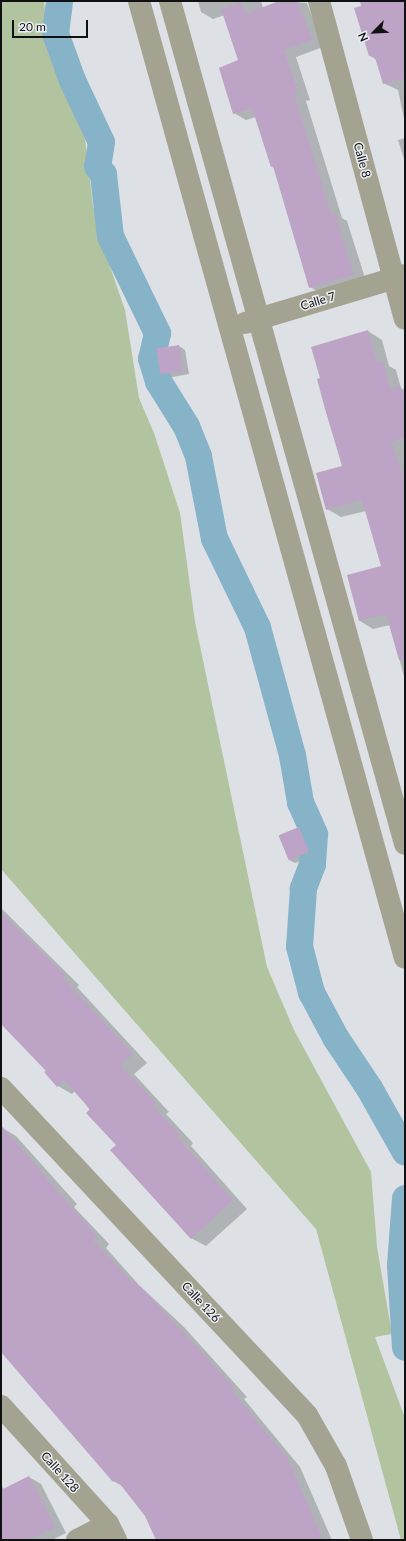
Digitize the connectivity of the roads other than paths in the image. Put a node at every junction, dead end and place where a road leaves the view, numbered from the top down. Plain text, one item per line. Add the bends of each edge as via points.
1 (138, 1) edge
2 (170, 1) edge
3 (318, 1) edge
4 (400, 277) edge
5 (258, 319) junction
6 (405, 319) edge
7 (231, 328) junction
8 (405, 844) edge
9 (405, 958) edge
10 (1, 1088) edge
11 (1, 1406) edge
12 (112, 1532) edge
13 (77, 1540) edge
14 (362, 1540) edge

1 - 7 street
2 - 5 street
3 - 4 street, Calle 8
4 - 5 street, Calle 7
4 - 6 street, Calle 8
5 - 7 street, Calle 7
5 - 8 street
7 - 9 street
10 - 14 street, Calle 126 via 306,1415 336,1466
11 - 12 street, Calle 128
12 - 13 street

